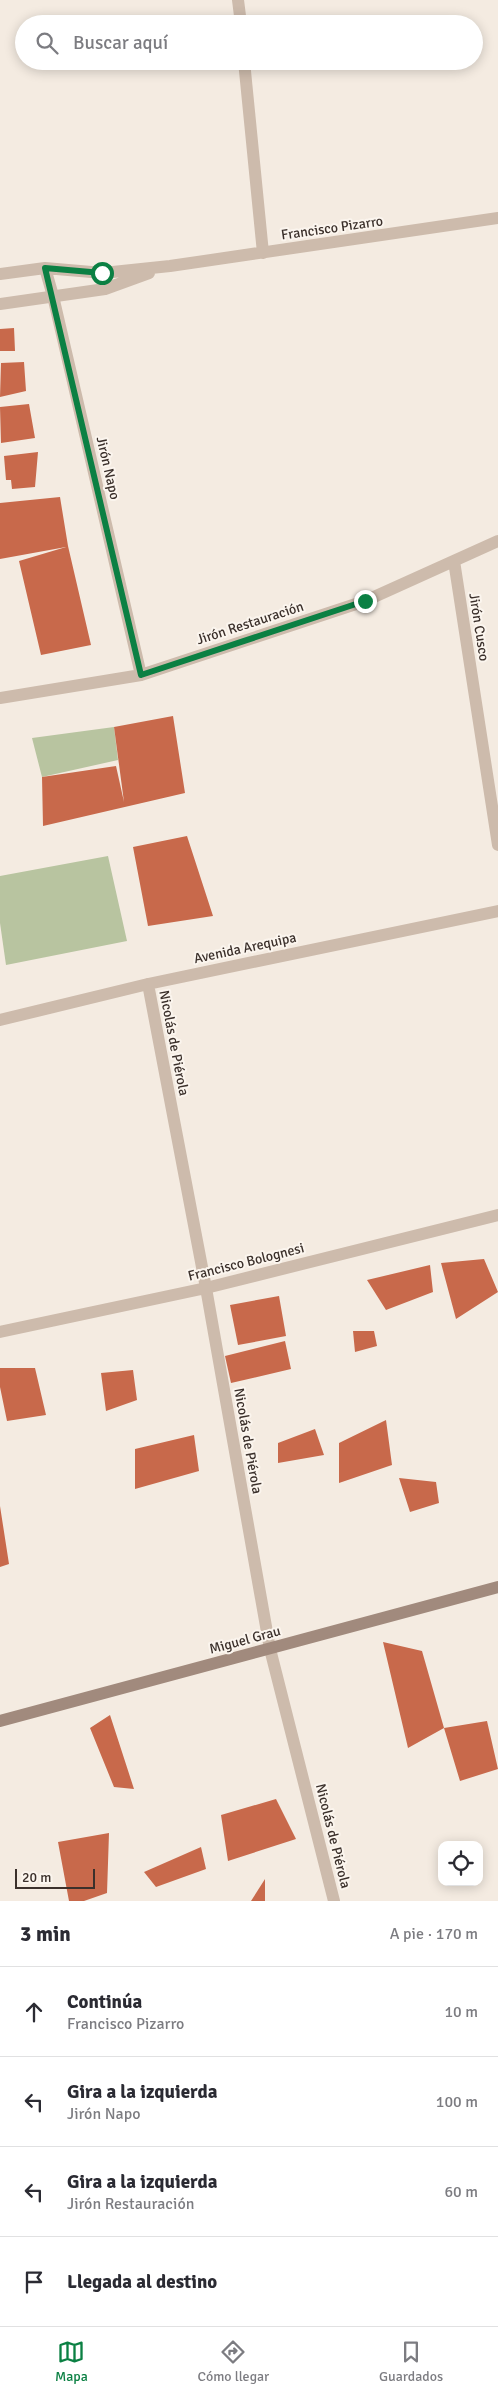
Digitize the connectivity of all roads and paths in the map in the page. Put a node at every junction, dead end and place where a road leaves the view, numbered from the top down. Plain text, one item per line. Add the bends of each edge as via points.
1 (238, 0) edge
2 (240, 15) edge
3 (245, 70) edge
4 (498, 218) edge
5 (263, 253) junction
6 (170, 266) junction
7 (45, 268) junction
8 (0, 274) edge
9 (53, 296) junction
10 (0, 304) edge
11 (498, 541) edge
12 (454, 561) junction
13 (141, 675) junction
14 (0, 698) edge
15 (498, 845) edge
16 (498, 911) edge
17 (148, 984) junction
18 (0, 1020) edge
19 (498, 1214) edge
20 (206, 1288) junction
21 (0, 1332) edge
22 (498, 1587) edge
23 (270, 1649) junction
24 (0, 1721) edge
25 (334, 1901) edge

1 - 2 street
3 - 5 street
4 - 5 street, Francisco Pizarro
5 - 6 street, Francisco Pizarro
6 - 7 street, Francisco Pizarro via 102,273
6 - 9 street, Francisco Pizarro via 105,289
7 - 8 street, Francisco Pizarro
7 - 9 street, Jirón Napo
9 - 10 street, Francisco Pizarro
9 - 13 street, Jirón Napo
11 - 12 street, Jirón Restauración
12 - 13 street, Jirón Restauración via 365,601
12 - 15 street, Jirón Cusco
13 - 14 street, Jirón Restauración
16 - 17 street, Avenida Arequipa
17 - 18 street, Avenida Arequipa
17 - 20 street, Nicolás de Piérola
19 - 20 street, Francisco Bolognesi
20 - 21 street, Francisco Bolognesi
20 - 23 street, Nicolás de Piérola
22 - 23 street, Miguel Grau
23 - 24 street, Miguel Grau
23 - 25 street, Nicolás de Piérola

